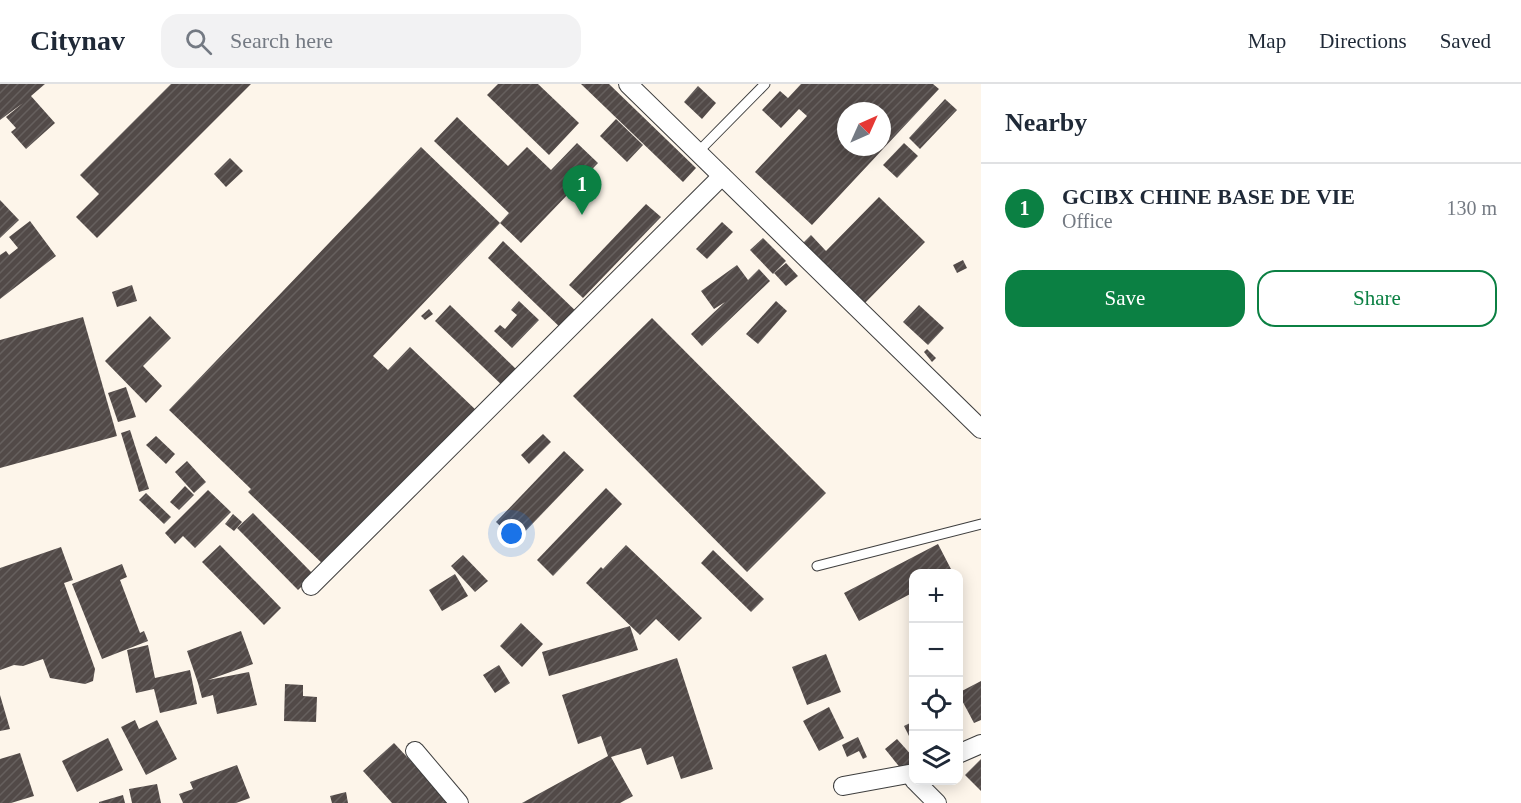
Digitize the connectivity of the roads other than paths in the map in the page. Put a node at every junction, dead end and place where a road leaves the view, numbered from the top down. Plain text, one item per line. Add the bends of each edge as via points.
1 (628, 84) edge
2 (765, 84) edge
3 (698, 152) junction
4 (722, 176) junction
5 (981, 429) edge
6 (981, 524) edge
7 (817, 566) dead end
8 (311, 586) dead end
9 (981, 744) edge
10 (415, 751) dead end
11 (963, 752) edge
12 (909, 778) edge
13 (920, 785) edge
14 (843, 786) dead end
15 (459, 803) edge
16 (937, 803) edge

1 - 3 street
2 - 3 lane
3 - 4 street
4 - 5 street
4 - 8 street
6 - 7 lane
9 - 11 street
10 - 15 street
12 - 14 street
13 - 16 street

